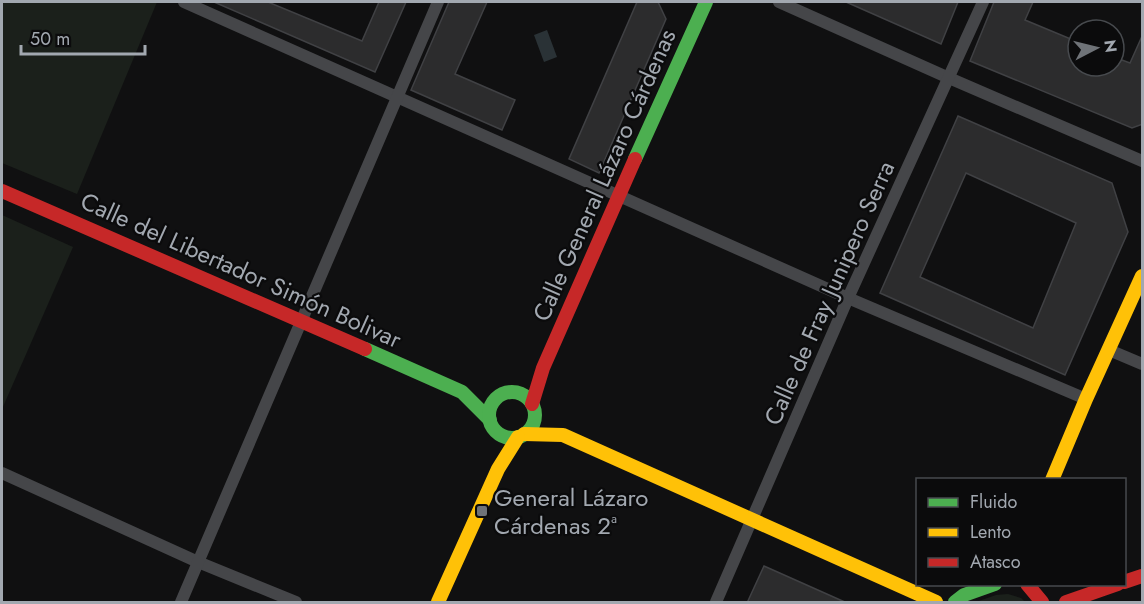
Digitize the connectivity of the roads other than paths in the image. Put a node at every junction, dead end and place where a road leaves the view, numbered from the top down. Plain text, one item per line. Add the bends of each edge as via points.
1 (184, 2) edge
2 (438, 2) edge
3 (706, 2) edge
4 (779, 2) edge
5 (983, 2) edge
6 (949, 78) junction
7 (398, 97) junction
8 (1143, 161) edge
9 (2, 190) edge
10 (618, 196) junction
11 (1143, 276) edge
12 (848, 298) junction
13 (302, 321) junction
14 (1109, 350) junction
15 (1143, 364) edge
16 (543, 368) junction
17 (462, 392) junction
18 (516, 392) junction
19 (501, 394) junction
20 (1086, 399) junction
21 (534, 407) junction
22 (490, 420) junction
23 (497, 432) junction
24 (557, 434) junction
25 (521, 436) junction
26 (498, 469) junction
27 (2, 473) edge
28 (1053, 478) edge
29 (752, 519) junction
30 (198, 561) junction
31 (1143, 576) edge
32 (1126, 582) edge
33 (992, 586) edge
34 (1027, 586) edge
35 (1115, 586) edge
36 (181, 603) edge
37 (296, 603) edge
38 (438, 603) edge
39 (716, 603) edge
40 (936, 603) edge
41 (955, 603) edge
42 (1042, 603) edge
43 (1066, 603) edge

1 - 7 street
2 - 7 street
3 - 10 main road, Calle General Lázaro Cárdenas
4 - 6 street
5 - 6 street, Calle de Fray Junipero Serra
6 - 8 street
6 - 12 street, Calle de Fray Junipero Serra
7 - 10 street
7 - 13 street
9 - 13 main road, Calle del Libertador Simón Bolivar
10 - 12 street
10 - 16 main road, Calle General Lázaro Cárdenas
11 - 14 main road
12 - 20 street
12 - 29 street, Calle de Fray Junipero Serra
13 - 17 main road, Calle del Libertador Simón Bolivar
13 - 30 street
14 - 15 street
14 - 20 main road
16 - 18 main road, Calle General Lázaro Cárdenas
16 - 21 main road, Calle General Lázaro Cárdenas
17 - 19 main road, Calle del Libertador Simón Bolivar
17 - 22 main road, Calle del Libertador Simón Bolivar
18 - 19 main road
18 - 21 main road
19 - 22 main road via 491,405
20 - 28 main road
21 - 24 main road
21 - 25 main road via 533,424
22 - 23 main road
23 - 25 main road via 510,438
23 - 26 main road
24 - 25 main road
24 - 29 main road
25 - 26 main road
26 - 38 main road
27 - 30 street
29 - 39 street, Calle de Fray Junipero Serra
29 - 40 main road
30 - 36 street
30 - 37 street
31 - 32 main road
33 - 41 main road via 964,595
34 - 42 main road
35 - 43 main road

